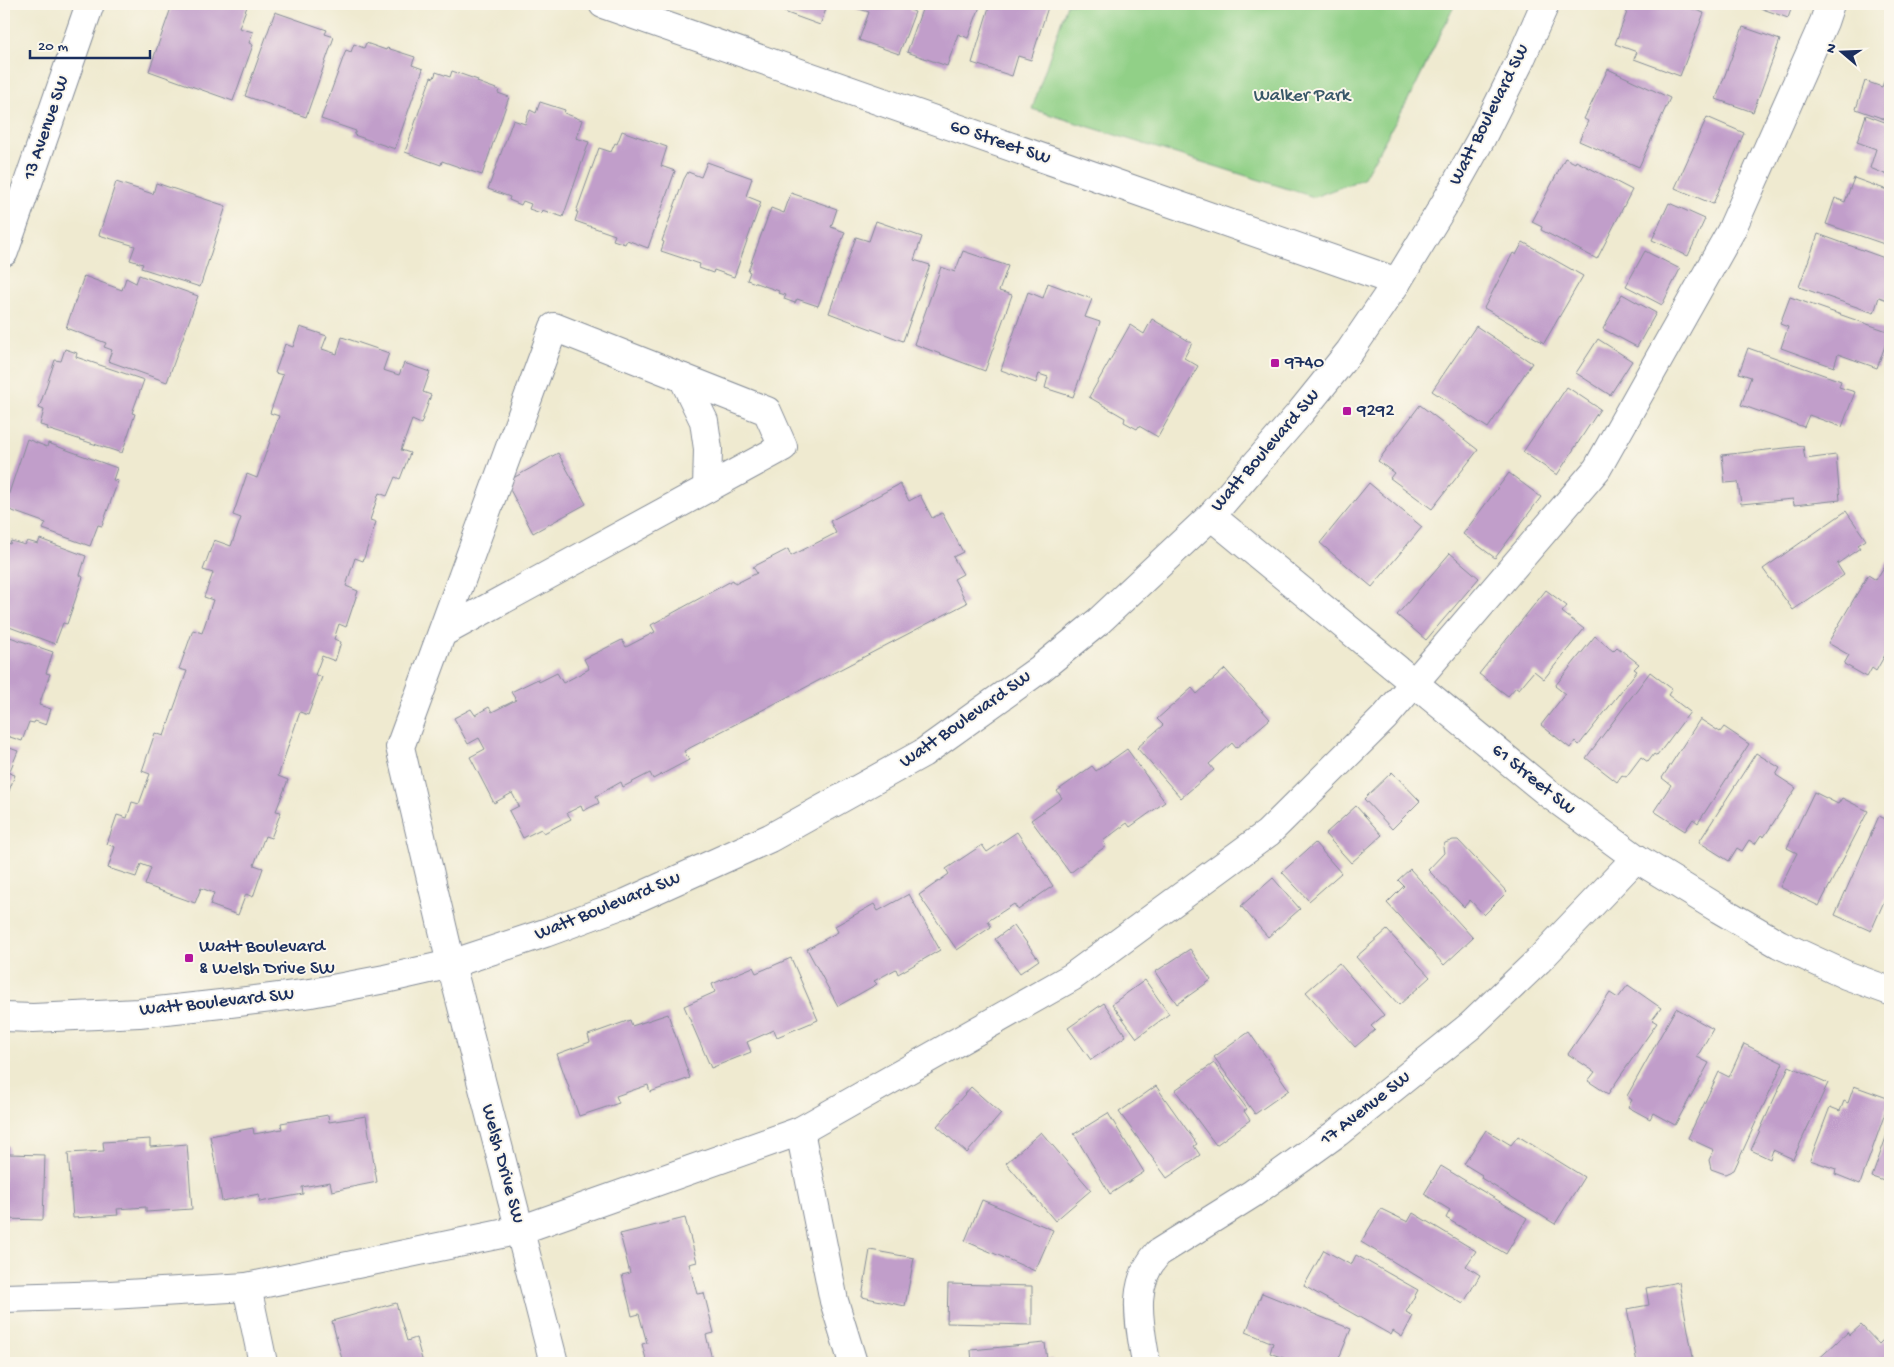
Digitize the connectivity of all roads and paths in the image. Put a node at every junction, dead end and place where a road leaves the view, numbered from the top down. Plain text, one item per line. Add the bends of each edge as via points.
1 (90, 4) edge
2 (603, 4) edge
3 (1545, 4) edge
4 (1830, 4) edge
5 (4, 252) edge
6 (1397, 282) junction
7 (683, 378) junction
8 (707, 488) junction
9 (1211, 516) junction
10 (442, 633) junction
11 (1415, 684) junction
12 (1636, 858) junction
13 (451, 964) junction
14 (1890, 992) edge
15 (4, 1017) edge
16 (800, 1131) junction
17 (520, 1230) junction
18 (247, 1287) junction
19 (4, 1298) edge
20 (264, 1363) edge
21 (554, 1363) edge
22 (853, 1363) edge
23 (1146, 1363) edge

1 - 5 street, 13 Avenue SW
2 - 6 street, 60 Street SW
3 - 6 street, Watt Boulevard SW via 1481,139
4 - 11 street via 1731,231 1597,469
6 - 9 street, Watt Boulevard SW via 1344,359
7 - 8 street via 704,421 708,449
7 - 8 street via 767,411 783,447
7 - 10 street, Welsh Drive SW via 554,327
8 - 10 street
9 - 11 street, 61 Street SW
9 - 13 street, Watt Boulevard SW via 1099,621 1040,669 923,753 770,838 626,904
10 - 13 street, Welsh Drive SW via 400,746
11 - 12 street, 61 Street SW via 1549,794
11 - 16 street via 1268,833 1072,978
12 - 14 street, 61 Street SW via 1779,944
12 - 23 street, 17 Avenue SW via 1538,961 1470,1026 1337,1133 1252,1194 1158,1253 1142,1278 1138,1304
13 - 15 street, Watt Boulevard SW via 310,993 230,1003 139,1013
13 - 17 street, Welsh Drive SW
16 - 17 street
16 - 22 street via 834,1301
17 - 18 street
17 - 21 street, Welsh Drive SW
18 - 19 street
18 - 20 street

